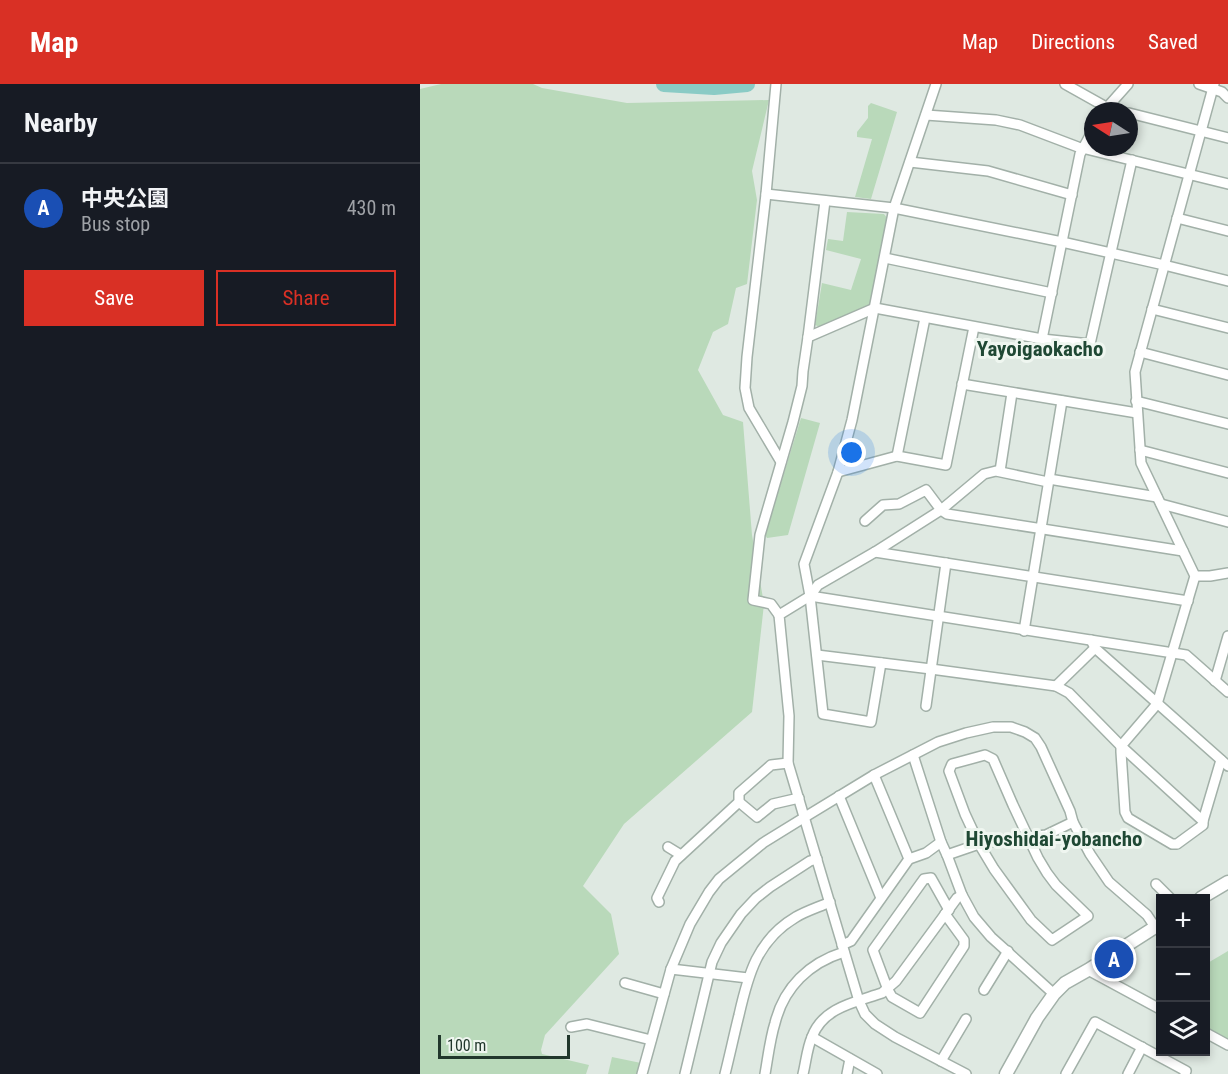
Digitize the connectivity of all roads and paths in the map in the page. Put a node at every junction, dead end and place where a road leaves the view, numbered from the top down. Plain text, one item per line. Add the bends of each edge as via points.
1 (776, 84) edge
2 (936, 84) edge
3 (1065, 84) edge
4 (1128, 84) edge
5 (1199, 84) edge
6 (1213, 86) edge
7 (1228, 98) edge
8 (1094, 102) edge
9 (1111, 102) edge
10 (926, 115) junction
11 (1138, 115) edge
12 (1200, 132) junction
13 (1228, 138) edge
14 (1083, 147) junction
15 (1132, 160) junction
16 (910, 162) junction
17 (1189, 174) junction
18 (1228, 184) edge
19 (766, 194) junction
20 (1072, 195) junction
21 (825, 201) junction
22 (894, 208) junction
23 (1177, 219) junction
24 (1228, 231) edge
25 (1062, 242) junction
26 (1110, 254) junction
27 (885, 258) junction
28 (1164, 265) junction
29 (1228, 281) edge
30 (1052, 292) junction
31 (875, 308) junction
32 (1152, 309) junction
33 (925, 318) junction
34 (974, 327) junction
35 (1228, 328) edge
36 (808, 338) junction
37 (1042, 339) junction
38 (1140, 352) junction
39 (1228, 375) edge
40 (962, 384) junction
41 (1012, 393) junction
42 (1062, 401) junction
43 (1136, 401) junction
44 (1137, 413) junction
45 (1228, 424) edge
46 (1140, 450) junction
47 (897, 456) junction
48 (782, 462) junction
49 (1000, 471) junction
50 (838, 472) junction
51 (1228, 473) edge
52 (1049, 480) junction
53 (1159, 500) junction
54 (941, 510) junction
55 (866, 515) dead end
56 (1228, 522) edge
57 (1041, 529) junction
58 (1183, 551) junction
59 (875, 552) junction
60 (946, 563) junction
61 (1228, 573) edge
62 (1195, 576) junction
63 (1033, 577) junction
64 (810, 596) junction
65 (1188, 601) junction
66 (779, 615) junction
67 (938, 617) junction
68 (1024, 631) junction
69 (1228, 636) edge
70 (1093, 644) junction
71 (1172, 653) junction
72 (818, 655) junction
73 (881, 663) junction
74 (931, 669) junction
75 (1215, 681) junction
76 (1056, 686) junction
77 (1228, 692) edge
78 (1157, 704) junction
79 (926, 706) dead end
80 (1121, 746) junction
81 (913, 755) junction
82 (788, 763) junction
83 (1224, 763) edge
84 (874, 775) junction
85 (839, 796) junction
86 (799, 798) junction
87 (738, 802) junction
88 (804, 817) junction
89 (1203, 821) junction
90 (1073, 822) junction
91 (1029, 837) junction
92 (941, 842) junction
93 (979, 844) junction
94 (668, 848) dead end
95 (681, 855) junction
96 (947, 855) junction
97 (817, 859) junction
98 (909, 859) junction
99 (1228, 882) edge
100 (1156, 884) dead end
101 (1166, 894) edge
102 (1208, 894) edge
103 (962, 895) junction
104 (881, 898) junction
105 (659, 902) dead end
106 (830, 902) junction
107 (947, 912) junction
108 (1156, 923) edge
109 (1156, 926) edge
110 (843, 948) junction
111 (1008, 951) junction
112 (671, 969) junction
113 (1088, 969) junction
114 (709, 974) junction
115 (748, 978) junction
116 (625, 982) dead end
117 (888, 990) junction
118 (984, 990) dead end
119 (664, 993) junction
120 (1054, 994) junction
121 (859, 1001) junction
122 (1156, 1006) edge
123 (966, 1019) dead end
124 (571, 1027) dead end
125 (1210, 1035) edge
126 (812, 1037) junction
127 (651, 1040) junction
128 (1228, 1046) edge
129 (1142, 1047) junction
130 (850, 1059) junction
131 (941, 1061) junction
132 (642, 1074) edge
133 (685, 1074) edge
134 (725, 1074) edge
135 (765, 1074) edge
136 (803, 1074) edge
137 (847, 1074) edge
138 (877, 1074) edge
139 (966, 1074) edge
140 (1006, 1074) edge
141 (1066, 1074) edge
142 (1128, 1074) edge
143 (1185, 1074) edge

1 - 19 street
2 - 10 street
3 - 8 street
4 - 9 street
5 - 6 street
6 - 7 street
6 - 12 street
10 - 14 street via 996,120
10 - 16 street
11 - 12 street
12 - 13 street
12 - 17 street
14 - 15 street
14 - 20 street
15 - 17 street
15 - 26 street
16 - 20 street via 988,171
16 - 22 street
17 - 18 street
17 - 23 street
19 - 21 street
19 - 48 street via 745,388 749,408
20 - 25 street
21 - 22 street
21 - 36 street
22 - 25 street
22 - 27 street
23 - 24 street
23 - 28 street
25 - 26 street
25 - 30 street
26 - 28 street
26 - 37 street via 1090,344
27 - 30 street
27 - 31 street
28 - 29 street
28 - 32 street
30 - 37 street
31 - 33 street
31 - 36 street
31 - 50 street
32 - 35 street
32 - 38 street
33 - 34 street
33 - 47 street
34 - 37 street
34 - 40 street
36 - 48 street via 802,386
38 - 39 street
38 - 43 street via 1135,372
40 - 41 street
40 - 47 street via 946,465
41 - 42 street
41 - 49 street
42 - 44 street
42 - 52 street
43 - 44 street
43 - 45 street
44 - 46 street
46 - 51 street
46 - 53 street via 1141,463
47 - 50 street
48 - 66 street via 760,535 753,600 771,604
49 - 52 street
49 - 54 street via 984,474
50 - 64 street via 804,564
52 - 53 street
52 - 57 street
53 - 56 street
53 - 58 street
54 - 55 street via 926,490
54 - 57 street
54 - 59 street
57 - 58 street
57 - 63 street
58 - 62 street
59 - 60 street
59 - 64 street via 818,585
60 - 63 street
60 - 67 street
61 - 62 street
62 - 65 street
63 - 65 street
63 - 68 street
64 - 66 street
64 - 67 street
64 - 72 street
65 - 71 street
66 - 82 street via 789,716
67 - 68 street
67 - 74 street
68 - 70 street
69 - 75 street
70 - 71 street
70 - 76 street
70 - 78 street
71 - 75 street via 1186,655
71 - 78 street
72 - 73 street
72 - 73 street via 823,714 870,723
73 - 74 street
74 - 76 street
74 - 79 street
75 - 77 street
76 - 80 street via 1069,693
78 - 80 street
78 - 83 street
80 - 89 street
80 - 89 street via 1128,818 1172,844 1203,825
81 - 84 street
81 - 90 street via 938,742 993,727 1025,732 1041,747
81 - 92 street
82 - 86 street
82 - 87 street via 771,765 739,793
83 - 89 street
84 - 85 street
84 - 98 street
85 - 88 street
85 - 104 street
86 - 87 street via 773,804 757,817
86 - 88 street
87 - 95 street
88 - 97 street
88 - 112 street via 718,879 690,924
90 - 91 street via 1046,835
90 - 108 street via 1109,882
91 - 93 street
91 - 93 street via 993,759 985,755 952,764 949,771
91 - 93 street via 1056,885 1088,916 1052,940 1031,920
92 - 96 street
92 - 98 street
93 - 96 street
94 - 95 street
95 - 105 street via 657,898
96 - 103 street
97 - 106 street
97 - 114 street via 756,898 729,931
98 - 104 street
99 - 102 street
100 - 101 street
103 - 107 street
103 - 111 street via 974,917
104 - 110 street
106 - 110 street
106 - 115 street via 795,918 778,931 765,944
107 - 117 street
107 - 117 street via 964,946 920,1013 892,997
107 - 117 street via 931,878 924,879 873,950
109 - 113 street
110 - 121 street
110 - 135 street via 808,970 782,1003
111 - 118 street
111 - 120 street
112 - 114 street
112 - 119 street
113 - 120 street
113 - 122 street
114 - 115 street
114 - 133 street
115 - 134 street
116 - 119 street
117 - 121 street
119 - 127 street
120 - 140 street
121 - 126 street via 835,1009 823,1018
121 - 131 street via 875,1024
123 - 131 street
124 - 127 street via 587,1024
125 - 128 street
126 - 130 street
126 - 136 street
127 - 132 street
129 - 141 street via 1095,1022
129 - 142 street
129 - 143 street via 1186,1071
130 - 137 street
130 - 138 street
131 - 139 street

